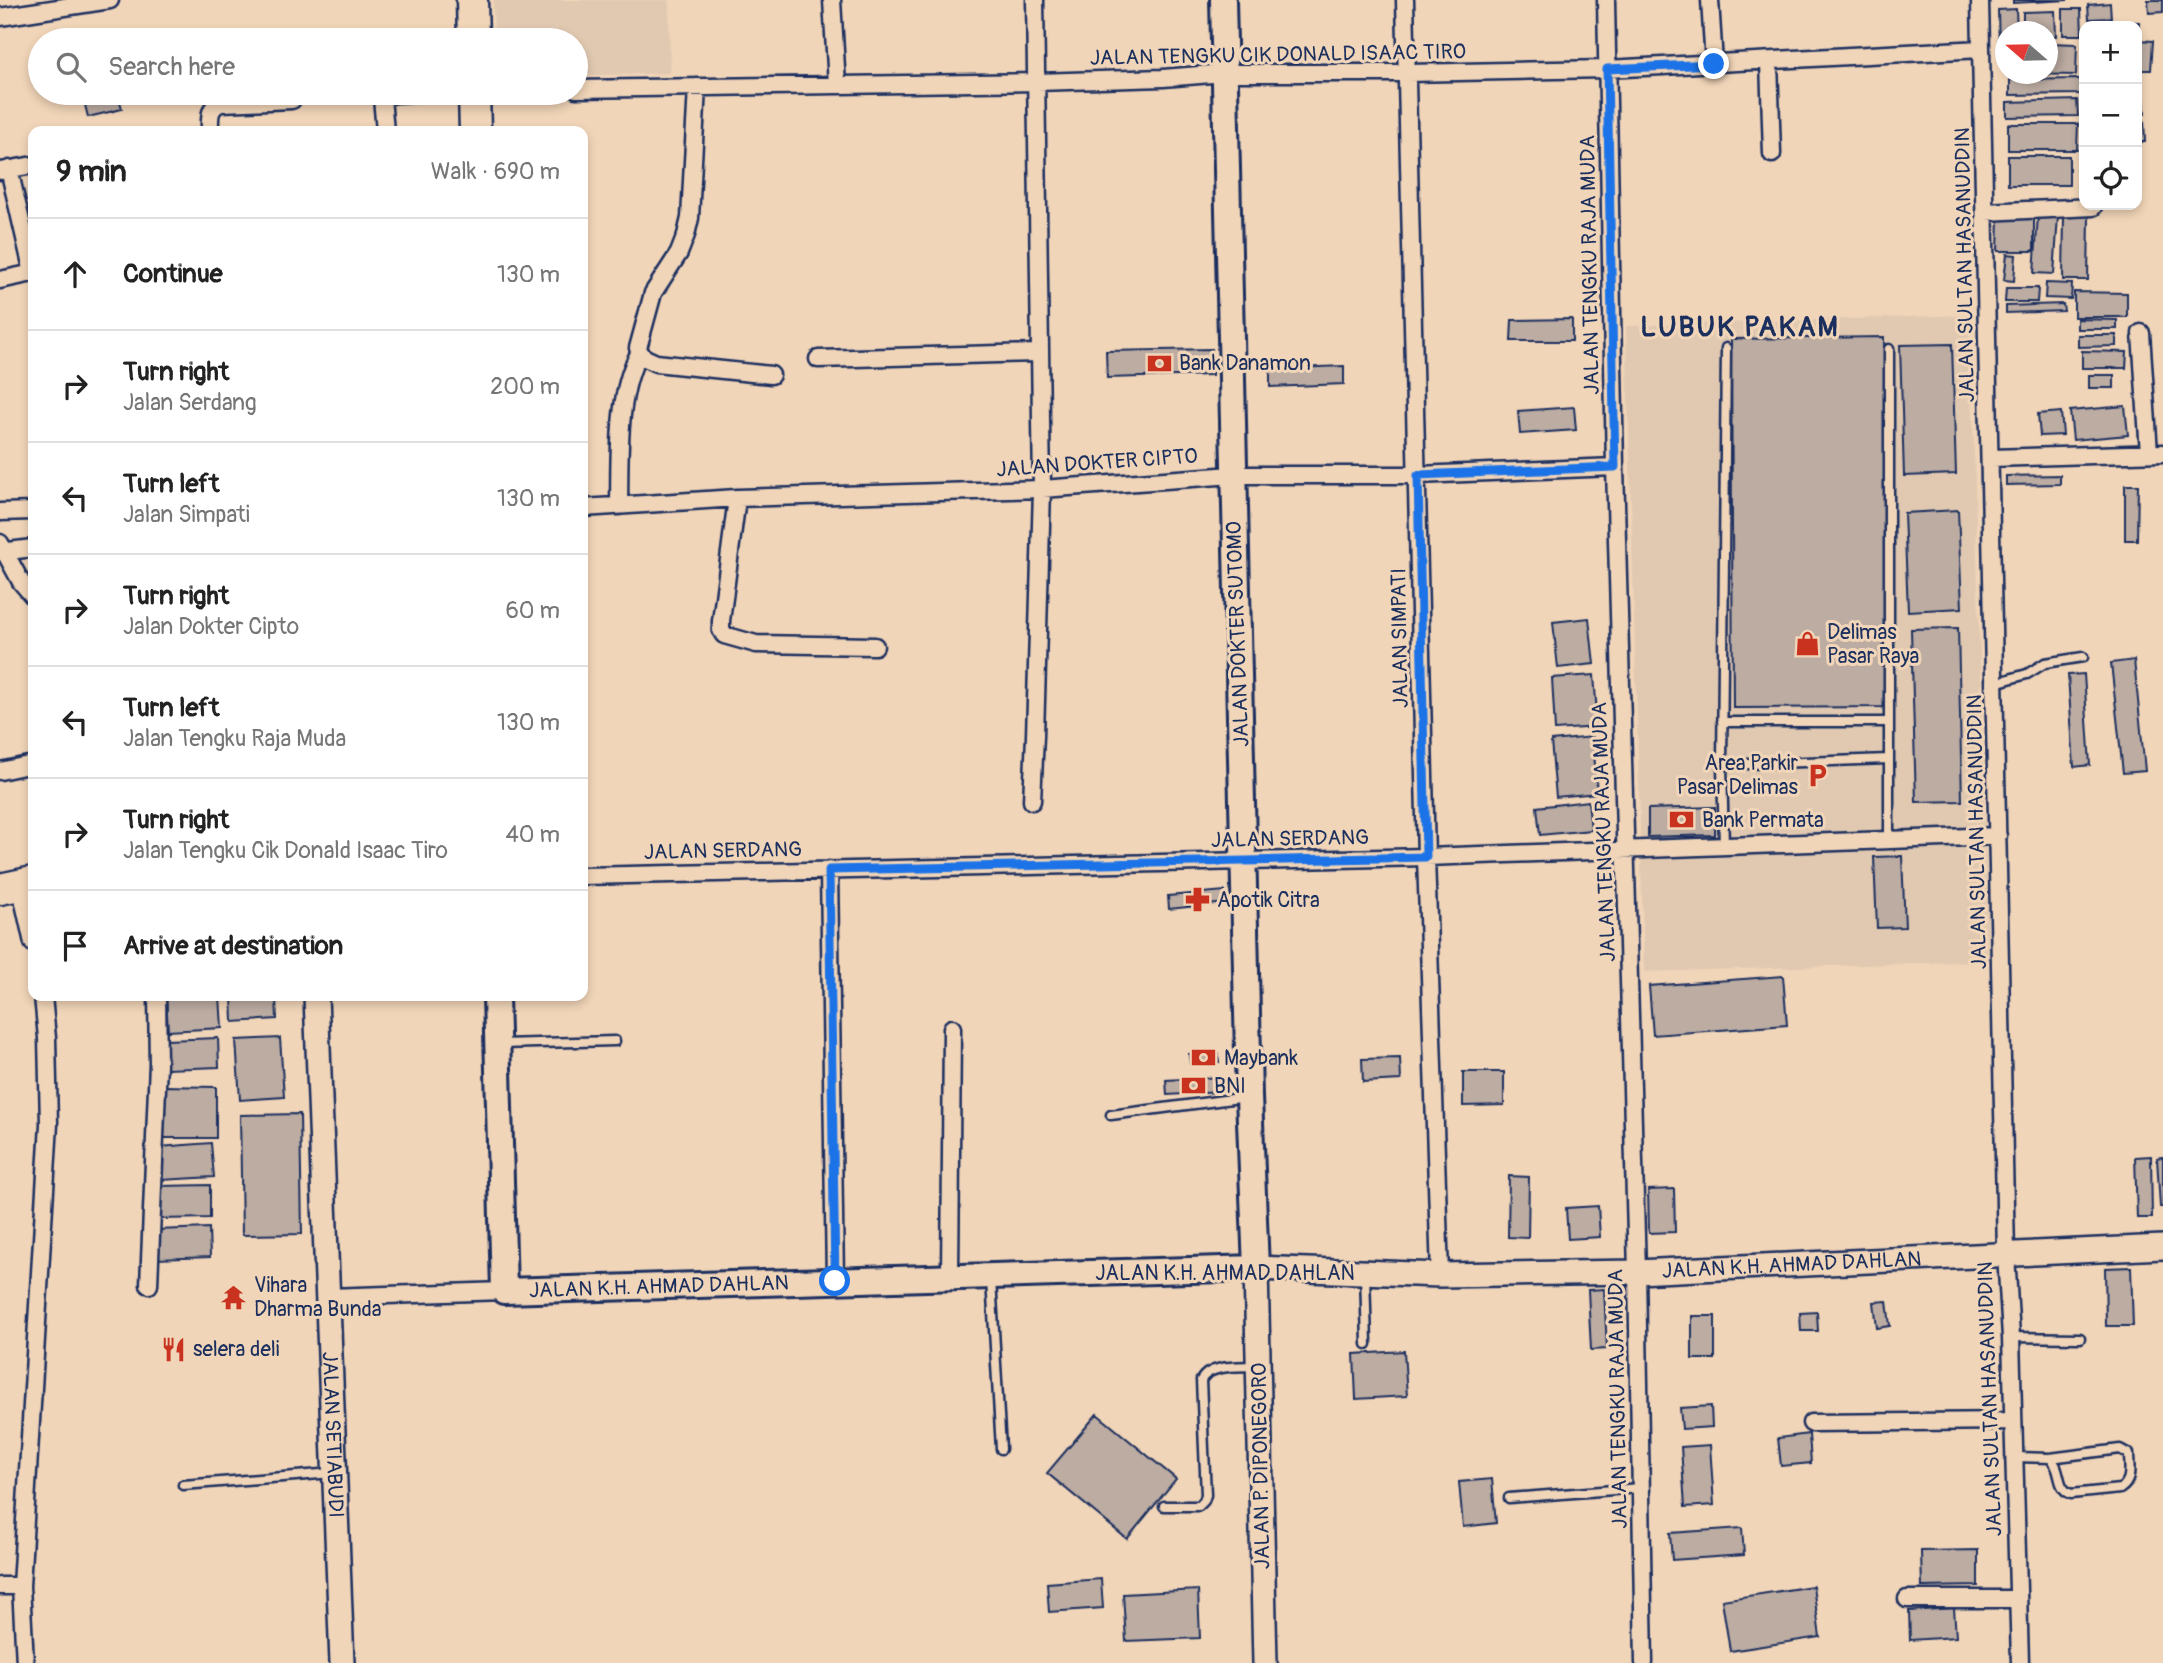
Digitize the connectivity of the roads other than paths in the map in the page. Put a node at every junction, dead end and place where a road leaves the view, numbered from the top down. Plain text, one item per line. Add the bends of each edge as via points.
1 (110, 0) edge
2 (472, 0) edge
3 (832, 0) edge
4 (1035, 0) edge
5 (1223, 0) edge
6 (1405, 0) edge
7 (1605, 0) edge
8 (1710, 0) edge
9 (1980, 0) edge
10 (0, 17) edge
11 (472, 28) edge
12 (1981, 49) junction
13 (1769, 61) junction
14 (1714, 64) junction
15 (1607, 69) junction
16 (1407, 73) junction
17 (1224, 74) junction
18 (1037, 82) junction
19 (837, 85) junction
20 (696, 87) junction
21 (588, 89) edge
22 (214, 105) edge
23 (383, 105) edge
24 (474, 105) edge
25 (210, 126) edge
26 (385, 126) edge
27 (475, 126) edge
28 (1772, 155) dead end
29 (28, 165) edge
30 (5, 170) edge
31 (2079, 208) edge
32 (1984, 212) junction
33 (28, 255) edge
34 (28, 274) edge
35 (0, 279) edge
36 (2141, 333) dead end
37 (1726, 348) dead end
38 (1889, 349) dead end
39 (640, 352) junction
40 (1039, 353) junction
41 (818, 359) dead end
42 (771, 374) dead end
43 (2156, 453) edge
44 (1990, 458) junction
45 (1615, 467) junction
46 (1233, 475) junction
47 (1418, 475) junction
48 (1042, 489) junction
49 (737, 498) junction
50 (619, 506) junction
51 (588, 508) edge
52 (28, 511) edge
53 (0, 512) edge
54 (2, 548) edge
55 (28, 548) edge
56 (28, 590) edge
57 (875, 646) dead end
58 (2083, 657) dead end
59 (1995, 683) junction
60 (1722, 722) junction
61 (1888, 722) junction
62 (1888, 759) junction
63 (28, 765) edge
64 (1722, 765) junction
65 (0, 771) edge
66 (1032, 801) dead end
67 (1998, 836) junction
68 (1889, 840) junction
69 (1724, 846) junction
70 (1626, 849) junction
71 (1426, 857) junction
72 (1244, 861) junction
73 (829, 870) junction
74 (588, 876) edge
75 (18, 886) edge
76 (28, 924) edge
77 (43, 1001) edge
78 (157, 1001) edge
79 (316, 1001) edge
80 (496, 1001) edge
81 (952, 1028) dead end
82 (615, 1041) dead end
83 (497, 1044) junction
84 (1249, 1097) junction
85 (1111, 1115) dead end
86 (2163, 1247) edge
87 (2006, 1254) junction
88 (1256, 1268) junction
89 (1365, 1272) junction
90 (1637, 1272) junction
91 (1440, 1275) junction
92 (991, 1276) junction
93 (950, 1277) junction
94 (835, 1281) junction
95 (149, 1285) dead end
96 (504, 1292) junction
97 (328, 1297) junction
98 (2011, 1337) junction
99 (2080, 1339) dead end
100 (1367, 1343) dead end
101 (1259, 1365) junction
102 (2013, 1421) junction
103 (1811, 1423) dead end
104 (1000, 1449) dead end
105 (2014, 1457) junction
106 (2050, 1458) junction
107 (335, 1473) junction
108 (183, 1485) dead end
109 (1640, 1488) junction
110 (1509, 1498) dead end
111 (1164, 1506) dead end
112 (0, 1586) edge
113 (21, 1586) junction
114 (1907, 1599) dead end
115 (2018, 1599) junction
116 (25, 1663) edge
117 (342, 1663) edge
118 (1265, 1663) edge
119 (1644, 1663) edge
120 (2020, 1663) edge

1 - 10 street
2 - 11 highway
3 - 19 street
4 - 18 street
5 - 17 main road, JALAN DOKTER SUTOMO
6 - 16 street, JALAN SIMPATI
7 - 15 street, JALAN TENGKU RAJA MUDA
8 - 14 street
9 - 12 street, JALAN SULTAN HASANUDDIN
12 - 13 street, JALAN TENGKU CIK DONALD ISAAC TIRO
12 - 32 street, JALAN SULTAN HASANUDDIN
13 - 14 street, JALAN TENGKU CIK DONALD ISAAC TIRO
13 - 28 street
14 - 15 street, JALAN TENGKU CIK DONALD ISAAC TIRO
15 - 16 street, JALAN TENGKU CIK DONALD ISAAC TIRO
15 - 45 street, JALAN TENGKU RAJA MUDA
16 - 17 street, JALAN TENGKU CIK DONALD ISAAC TIRO
16 - 47 street, JALAN SIMPATI
17 - 18 street, JALAN TENGKU CIK DONALD ISAAC TIRO
17 - 46 main road, JALAN DOKTER SUTOMO
18 - 19 street, JALAN TENGKU CIK DONALD ISAAC TIRO
18 - 40 street
19 - 20 street, JALAN TENGKU CIK DONALD ISAAC TIRO
20 - 21 street, JALAN TENGKU CIK DONALD ISAAC TIRO
20 - 39 street via 690,218 679,253 653,293
22 - 25 street
23 - 26 street
24 - 27 highway
29 - 30 street
30 - 33 street
31 - 32 street
32 - 44 street, JALAN SULTAN HASANUDDIN
34 - 35 street
36 - 43 street
37 - 60 lane
38 - 61 lane
39 - 42 street via 656,363
39 - 50 street via 623,409
40 - 41 street
40 - 48 street
43 - 44 street
44 - 59 street, JALAN SULTAN HASANUDDIN
45 - 47 street, JALAN DOKTER CIPTO
45 - 70 street, JALAN TENGKU RAJA MUDA
46 - 47 street, JALAN DOKTER CIPTO
46 - 48 street, JALAN DOKTER CIPTO
46 - 72 main road, JALAN DOKTER SUTOMO
47 - 71 street, JALAN SIMPATI
48 - 49 street, JALAN DOKTER CIPTO
48 - 66 street
49 - 50 street, JALAN DOKTER CIPTO
49 - 57 street via 721,621 724,635 756,644
50 - 51 street, JALAN DOKTER CIPTO
52 - 53 street
54 - 55 street
54 - 56 street
58 - 59 lane via 2045,663 2027,674
59 - 67 street, JALAN SULTAN HASANUDDIN
60 - 61 lane
60 - 64 lane
61 - 62 lane
62 - 64 lane
62 - 68 lane
63 - 65 street
64 - 69 lane
67 - 68 street, JALAN SERDANG
67 - 87 street, JALAN SULTAN HASANUDDIN
68 - 69 street, JALAN SERDANG
69 - 70 street, JALAN SERDANG
70 - 71 street, JALAN SERDANG
70 - 90 street, JALAN TENGKU RAJA MUDA
71 - 72 street, JALAN SERDANG
71 - 91 street, JALAN SIMPATI
72 - 73 street, JALAN SERDANG
72 - 84 main road, JALAN DOKTER SUTOMO
73 - 74 street, JALAN SERDANG
73 - 94 street
75 - 76 street
77 - 113 street via 49,1124
78 - 95 street
79 - 97 street, JALAN SETIABUDI
80 - 83 main road
81 - 93 street
82 - 83 lane
83 - 96 main road
84 - 85 lane
84 - 88 main road, JALAN DOKTER SUTOMO
86 - 87 street, JALAN K.H. AHMAD DAHLAN
87 - 90 street, JALAN K.H. AHMAD DAHLAN
87 - 98 street, JALAN SULTAN HASANUDDIN
88 - 89 street, JALAN K.H. AHMAD DAHLAN
88 - 92 main road, JALAN K.H. AHMAD DAHLAN
88 - 101 street, JALAN P. DIPONEGORO
89 - 91 street, JALAN K.H. AHMAD DAHLAN
89 - 100 lane
90 - 91 street, JALAN K.H. AHMAD DAHLAN
90 - 109 street, JALAN TENGKU RAJA MUDA
92 - 93 main road, JALAN K.H. AHMAD DAHLAN
92 - 104 lane
93 - 94 main road, JALAN K.H. AHMAD DAHLAN
94 - 96 main road, JALAN K.H. AHMAD DAHLAN
96 - 97 street, JALAN K.H. AHMAD DAHLAN
97 - 107 street, JALAN SETIABUDI
98 - 99 lane
98 - 102 street, JALAN SULTAN HASANUDDIN
101 - 111 lane via 1224,1368 1202,1376 1204,1501 1199,1506
101 - 118 street, JALAN P. DIPONEGORO
102 - 103 street
102 - 105 street, JALAN SULTAN HASANUDDIN
105 - 106 lane
105 - 115 street, JALAN SULTAN HASANUDDIN
106 - 106 lane via 2059,1470 2061,1486 2071,1494 2120,1489 2129,1478 2129,1454 2120,1449
107 - 108 lane
107 - 117 street, JALAN SETIABUDI
109 - 110 lane
109 - 119 street, JALAN TENGKU RAJA MUDA
112 - 113 street
113 - 116 street
114 - 115 street
115 - 120 street, JALAN SULTAN HASANUDDIN

